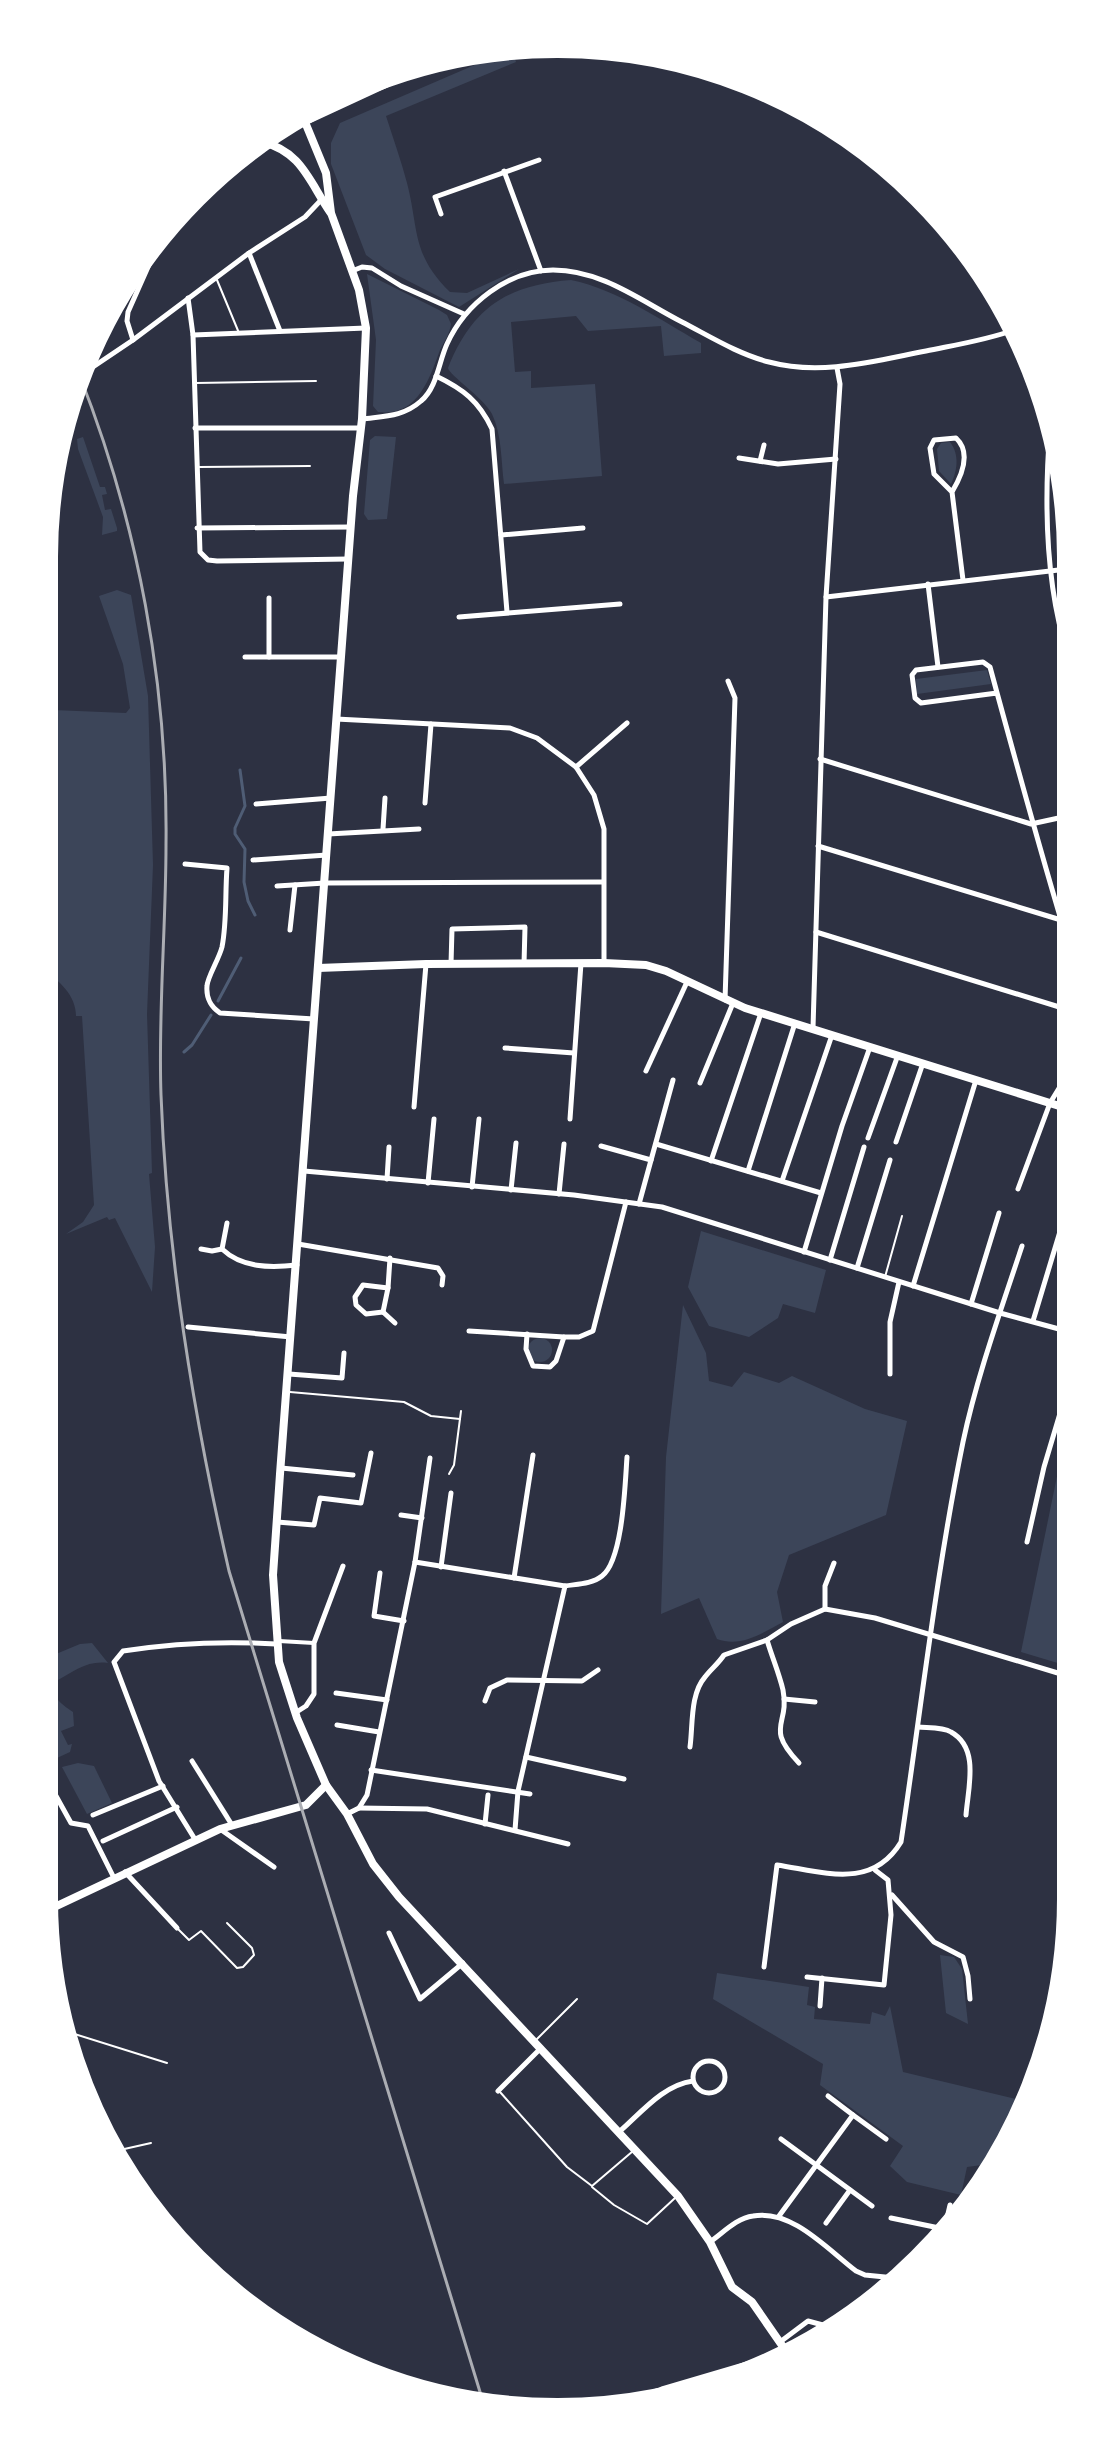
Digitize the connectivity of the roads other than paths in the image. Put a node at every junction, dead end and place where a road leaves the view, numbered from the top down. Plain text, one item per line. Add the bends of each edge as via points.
1 (305, 122) edge
2 (270, 145) edge
3 (539, 160) dead end
4 (504, 171) junction
5 (321, 199) junction
6 (331, 213) junction
7 (441, 214) dead end
8 (249, 253) junction
9 (150, 262) edge
10 (352, 271) junction
11 (541, 272) junction
12 (216, 278) junction
13 (188, 298) junction
14 (464, 314) junction
15 (366, 328) junction
16 (280, 331) junction
17 (1007, 332) edge
18 (239, 333) junction
19 (193, 335) junction
20 (133, 340) junction
21 (91, 367) edge
22 (837, 368) junction
23 (436, 376) junction
24 (316, 381) dead end
25 (194, 383) junction
26 (362, 419) junction
27 (195, 428) junction
28 (361, 429) junction
29 (764, 445) dead end
30 (1048, 447) edge
31 (1048, 453) joint
32 (739, 458) dead end
33 (836, 459) junction
34 (760, 461) junction
35 (310, 466) dead end
36 (196, 467) junction
37 (952, 492) junction
38 (351, 527) junction
39 (197, 528) junction
40 (583, 528) dead end
41 (501, 535) junction
42 (348, 559) junction
43 (1061, 570) edge
44 (1051, 571) junction
45 (963, 580) junction
46 (927, 584) junction
47 (826, 597) junction
48 (269, 598) dead end
49 (620, 604) dead end
50 (507, 612) junction
51 (459, 617) dead end
52 (1061, 621) edge
53 (245, 657) dead end
54 (269, 657) junction
55 (341, 657) junction
56 (938, 667) junction
57 (728, 681) dead end
58 (997, 693) junction
59 (336, 719) junction
60 (627, 723) dead end
61 (431, 724) junction
62 (820, 759) junction
63 (576, 767) junction
64 (331, 798) junction
65 (385, 798) dead end
66 (425, 803) dead end
67 (256, 804) dead end
68 (1061, 818) edge
69 (1031, 824) junction
70 (419, 829) dead end
71 (383, 830) junction
72 (328, 834) junction
73 (818, 846) junction
74 (327, 855) junction
75 (253, 860) dead end
76 (186, 864) dead end
77 (603, 882) junction
78 (325, 883) junction
79 (295, 885) junction
80 (277, 886) dead end
81 (1061, 920) joint
82 (290, 930) dead end
83 (816, 932) junction
84 (581, 963) junction
85 (604, 963) junction
86 (426, 964) junction
87 (451, 964) junction
88 (524, 964) junction
89 (318, 968) junction
90 (687, 982) junction
91 (729, 1002) junction
92 (1061, 1008) edge
93 (761, 1013) junction
94 (314, 1019) junction
95 (795, 1023) junction
96 (813, 1028) junction
97 (832, 1035) junction
98 (870, 1047) junction
99 (505, 1048) dead end
100 (574, 1053) junction
101 (898, 1055) junction
102 (923, 1063) junction
103 (646, 1071) dead end
104 (674, 1080) dead end
105 (976, 1080) junction
106 (699, 1083) dead end
107 (1061, 1085) edge
108 (1050, 1103) junction
109 (1061, 1106) edge
110 (414, 1107) dead end
111 (434, 1119) dead end
112 (479, 1119) dead end
113 (570, 1119) dead end
114 (868, 1138) dead end
115 (896, 1142) dead end
116 (516, 1143) dead end
117 (564, 1144) dead end
118 (656, 1144) junction
119 (601, 1146) dead end
120 (389, 1147) dead end
121 (864, 1147) dead end
122 (651, 1160) junction
123 (890, 1160) dead end
124 (711, 1161) junction
125 (304, 1171) junction
126 (748, 1171) junction
127 (387, 1179) junction
128 (782, 1181) junction
129 (428, 1183) junction
130 (472, 1187) junction
131 (1018, 1189) dead end
132 (511, 1190) junction
133 (821, 1192) junction
134 (559, 1194) junction
135 (626, 1202) junction
136 (639, 1204) junction
137 (999, 1213) dead end
138 (902, 1216) dead end
139 (228, 1223) dead end
140 (1061, 1228) edge
141 (298, 1244) junction
142 (1022, 1246) dead end
143 (201, 1249) dead end
144 (222, 1249) junction
145 (804, 1252) junction
146 (390, 1258) junction
147 (830, 1260) junction
148 (297, 1265) junction
149 (857, 1268) junction
150 (885, 1277) junction
151 (899, 1282) junction
152 (442, 1285) dead end
153 (913, 1286) junction
154 (388, 1288) junction
155 (971, 1304) junction
156 (383, 1312) junction
157 (1000, 1313) junction
158 (1033, 1320) junction
159 (395, 1323) dead end
160 (188, 1327) dead end
161 (1061, 1330) edge
162 (469, 1331) dead end
163 (527, 1335) junction
164 (291, 1337) junction
165 (564, 1338) junction
166 (344, 1353) dead end
167 (289, 1374) junction
168 (891, 1374) dead end
169 (287, 1392) junction
170 (1061, 1410) edge
171 (461, 1411) dead end
172 (460, 1419) junction
173 (371, 1453) dead end
174 (532, 1455) dead end
175 (627, 1457) dead end
176 (430, 1458) dead end
177 (281, 1468) junction
178 (449, 1474) dead end
179 (353, 1475) dead end
180 (451, 1493) dead end
181 (401, 1515) dead end
182 (422, 1518) junction
183 (277, 1522) junction
184 (1027, 1542) dead end
185 (415, 1562) junction
186 (834, 1563) dead end
187 (343, 1566) dead end
188 (441, 1567) junction
189 (380, 1573) dead end
190 (514, 1578) junction
191 (566, 1586) junction
192 (825, 1609) junction
193 (404, 1621) junction
194 (931, 1636) junction
195 (767, 1640) junction
196 (276, 1642) junction
197 (314, 1643) junction
198 (598, 1670) dead end
199 (1061, 1674) edge
200 (543, 1681) junction
201 (336, 1693) dead end
202 (784, 1699) junction
203 (387, 1700) junction
204 (485, 1701) dead end
205 (815, 1702) dead end
206 (295, 1713) junction
207 (337, 1725) dead end
208 (918, 1727) junction
209 (379, 1732) junction
210 (690, 1747) dead end
211 (526, 1757) junction
212 (192, 1761) dead end
213 (799, 1763) dead end
214 (371, 1770) junction
215 (624, 1779) dead end
216 (326, 1785) junction
217 (163, 1786) junction
218 (518, 1791) junction
219 (54, 1792) edge
220 (530, 1794) dead end
221 (488, 1795) dead end
222 (177, 1807) junction
223 (359, 1808) junction
224 (347, 1814) junction
225 (93, 1815) dead end
226 (966, 1815) dead end
227 (485, 1824) junction
228 (232, 1825) junction
229 (220, 1829) junction
230 (515, 1830) junction
231 (103, 1841) dead end
232 (196, 1841) junction
233 (568, 1844) dead end
234 (274, 1867) dead end
235 (875, 1870) junction
236 (125, 1872) junction
237 (114, 1878) junction
238 (892, 1895) junction
239 (54, 1907) edge
240 (227, 1923) dead end
241 (177, 1928) joint
242 (389, 1933) dead end
243 (463, 1963) junction
244 (764, 1967) dead end
245 (807, 1977) dead end
246 (822, 1978) junction
247 (577, 1999) dead end
248 (970, 1999) dead end
249 (820, 2006) dead end
250 (72, 2033) edge
251 (538, 2045) junction
252 (167, 2063) dead end
253 (693, 2081) junction
254 (498, 2091) joint
255 (828, 2096) dead end
256 (853, 2115) junction
257 (619, 2132) junction
258 (781, 2139) dead end
259 (886, 2139) dead end
260 (151, 2143) dead end
261 (121, 2149) edge
262 (636, 2149) junction
263 (818, 2166) junction
264 (591, 2186) junction
265 (850, 2190) junction
266 (678, 2196) junction
267 (950, 2205) dead end
268 (872, 2206) dead end
269 (780, 2216) junction
270 (947, 2217) edge
271 (891, 2218) dead end
272 (826, 2223) dead end
273 (938, 2228) edge
274 (710, 2242) junction
275 (889, 2277) edge
276 (824, 2325) edge
277 (780, 2342) junction
278 (784, 2348) edge
279 (752, 2363) edge
280 (662, 2389) joint
281 (646, 2394) edge

1 - 6 main road via 326,173
2 - 5 main road via 296,159
3 - 4 street
4 - 7 street via 435,197
4 - 11 street
5 - 6 main road
5 - 8 street via 305,217
6 - 10 main road
8 - 12 street
8 - 16 street
9 - 20 street via 128,312
10 - 14 street via 372,268 401,286
10 - 15 main road
11 - 14 street via 497,286
11 - 22 street via 554,270 600,279 750,356 800,368
12 - 13 street
12 - 18 lane
13 - 19 street
13 - 20 street
14 - 23 street via 447,344
15 - 16 street
15 - 26 main road
16 - 18 street
17 - 22 street
18 - 19 street
19 - 25 street
20 - 21 street
22 - 33 street via 840,384
23 - 26 street via 424,400 411,409 397,416
23 - 41 street via 472,397 484,410 492,429
24 - 25 lane
25 - 27 street
26 - 28 main road
27 - 28 street
27 - 36 street
28 - 38 main road
29 - 34 street
30 - 31 street
31 - 44 street
32 - 34 street
33 - 34 street via 778,464
33 - 47 street
35 - 36 lane
36 - 39 street
37 - 37 street via 934,474 930,448 940,437 956,438 962,447 964,470
37 - 45 street
38 - 39 street
38 - 42 main road
39 - 42 street via 200,552 208,560
40 - 41 street
41 - 50 street
42 - 55 main road
43 - 44 street
44 - 45 street
44 - 52 street
45 - 46 street
46 - 47 street
46 - 56 street
47 - 62 street
48 - 54 street
49 - 50 street
50 - 51 street
53 - 54 street
54 - 55 street
55 - 59 main road
56 - 58 street via 983,662 990,667
56 - 58 street via 916,670 912,675 915,698 921,703
57 - 91 street via 735,698
58 - 69 street
59 - 61 street
59 - 64 main road
60 - 63 street
61 - 63 street via 510,728 537,738
61 - 66 street
62 - 69 street
62 - 73 street
63 - 77 street via 594,795 604,829
64 - 67 street
64 - 72 main road
65 - 71 street
68 - 69 street
69 - 81 street
70 - 71 street
71 - 72 street
72 - 74 main road
73 - 81 street
73 - 83 street
74 - 75 street
74 - 78 main road
76 - 94 street via 227,868 222,947 206,986 212,1007 220,1013
77 - 78 street
77 - 85 street
78 - 79 street
78 - 89 main road
79 - 80 street
79 - 82 street
83 - 92 street
83 - 96 street
84 - 85 main road
84 - 88 main road
84 - 100 street
85 - 90 main road via 646,965
86 - 87 main road
86 - 89 main road
86 - 110 street
87 - 88 main road
87 - 88 street via 452,929 525,927
89 - 94 main road
90 - 91 main road
90 - 103 street
91 - 93 main road
91 - 106 street
93 - 95 main road
93 - 124 street
94 - 125 main road
95 - 96 main road
95 - 126 street
96 - 97 main road
97 - 98 main road
97 - 128 street
98 - 101 main road
98 - 133 street
99 - 100 street
100 - 113 street
101 - 102 main road
101 - 114 street
102 - 105 main road
102 - 115 street
104 - 118 street
105 - 108 main road
105 - 153 street
107 - 108 street
108 - 109 main road
108 - 131 street
111 - 129 street
112 - 130 street
116 - 132 street
117 - 134 street
118 - 122 street
118 - 124 street
119 - 122 street
120 - 127 street
121 - 147 street
122 - 136 street
123 - 149 street
124 - 126 street
125 - 127 street
125 - 141 main road
126 - 128 street
127 - 129 street
128 - 133 street
129 - 130 street
130 - 132 street
132 - 134 street
133 - 145 street
134 - 135 street
135 - 136 street
135 - 165 street via 593,1331
136 - 145 street via 662,1207
137 - 155 street
138 - 150 lane
139 - 144 street
140 - 158 street
141 - 146 street
141 - 148 main road
142 - 157 street
143 - 144 street
144 - 148 street via 248,1264 272,1268
145 - 147 street
146 - 152 street via 438,1268 443,1276
146 - 154 street
147 - 149 street
148 - 164 main road
149 - 150 street
150 - 151 street
151 - 153 street
151 - 168 street via 890,1322
153 - 155 street
154 - 156 street
154 - 156 street via 363,1285 356,1297 356,1305 366,1314
155 - 157 street
156 - 159 street
157 - 158 street
157 - 194 street via 964,1440
158 - 161 street
160 - 164 street
162 - 163 street
163 - 165 street
163 - 165 street via 526,1349 532,1366 550,1366 556,1361
164 - 167 main road
166 - 167 street via 342,1378
167 - 169 main road
169 - 172 lane via 404,1402 431,1416
169 - 177 main road
170 - 184 street
171 - 172 lane
172 - 178 lane via 454,1465
173 - 183 street via 361,1503 320,1498 314,1525
174 - 190 street
175 - 191 street via 620,1537 614,1555 603,1576
176 - 182 street
177 - 179 street
177 - 183 main road
180 - 188 street
181 - 182 street
182 - 185 street
183 - 196 main road via 273,1575
185 - 188 street
185 - 193 street
186 - 192 street via 825,1586
187 - 197 street
188 - 190 street
189 - 193 street via 374,1616
190 - 191 street
191 - 200 street
192 - 194 street via 875,1618
192 - 195 street
193 - 203 street
194 - 199 street
194 - 208 street
195 - 202 street
195 - 210 street via 728,1652 704,1677 696,1692
196 - 197 street
196 - 206 main road
196 - 217 street via 153,1646 119,1654 114,1662
197 - 206 street via 314,1694
198 - 200 street via 582,1681
200 - 204 street via 507,1680 490,1688
200 - 211 street
201 - 203 street
202 - 205 street
202 - 213 street via 778,1730 783,1744
203 - 209 street
206 - 216 main road
207 - 209 street
208 - 226 street via 949,1731 963,1741 970,1758
208 - 235 street via 901,1842 892,1857
209 - 214 street
211 - 215 street
211 - 218 street
212 - 228 street
214 - 218 street
214 - 223 street via 367,1795
216 - 224 main road
216 - 228 main road via 306,1805
217 - 222 street
217 - 225 street
218 - 220 street
218 - 230 street
219 - 237 street via 71,1823 88,1826
221 - 227 street
222 - 231 street
222 - 232 street
223 - 224 street
223 - 227 street via 427,1809
224 - 243 main road via 373,1864
227 - 230 street
228 - 229 main road
229 - 232 main road
229 - 234 street
230 - 233 street
232 - 236 main road
235 - 238 street via 888,1880
235 - 244 street via 840,1874 777,1865
236 - 237 main road
236 - 241 street
237 - 239 main road
238 - 246 street via 884,1985
238 - 248 street via 934,1942 963,1957
240 - 241 lane via 252,1948 254,1955 243,1967 237,1968 201,1931 189,1940
242 - 243 street via 420,1999
243 - 251 main road
245 - 246 street
246 - 249 street
247 - 251 lane
250 - 252 lane
251 - 254 street
251 - 257 main road
253 - 253 street via 694,2070 703,2062 718,2064 724,2072 723,2084 714,2092 703,2092
253 - 257 street via 667,2091
254 - 264 lane via 567,2167
255 - 256 street
256 - 259 street
256 - 263 street
257 - 262 main road
258 - 263 street
260 - 261 lane
262 - 264 lane
262 - 266 main road
263 - 265 street
263 - 269 street
264 - 266 lane via 647,2224
265 - 268 street
265 - 272 street
266 - 274 main road
267 - 270 street
269 - 274 street via 752,2216 730,2226
269 - 275 street via 856,2271
271 - 273 street
274 - 277 main road via 732,2287 752,2302
276 - 277 street via 808,2321
277 - 278 main road
279 - 280 street
280 - 281 street

